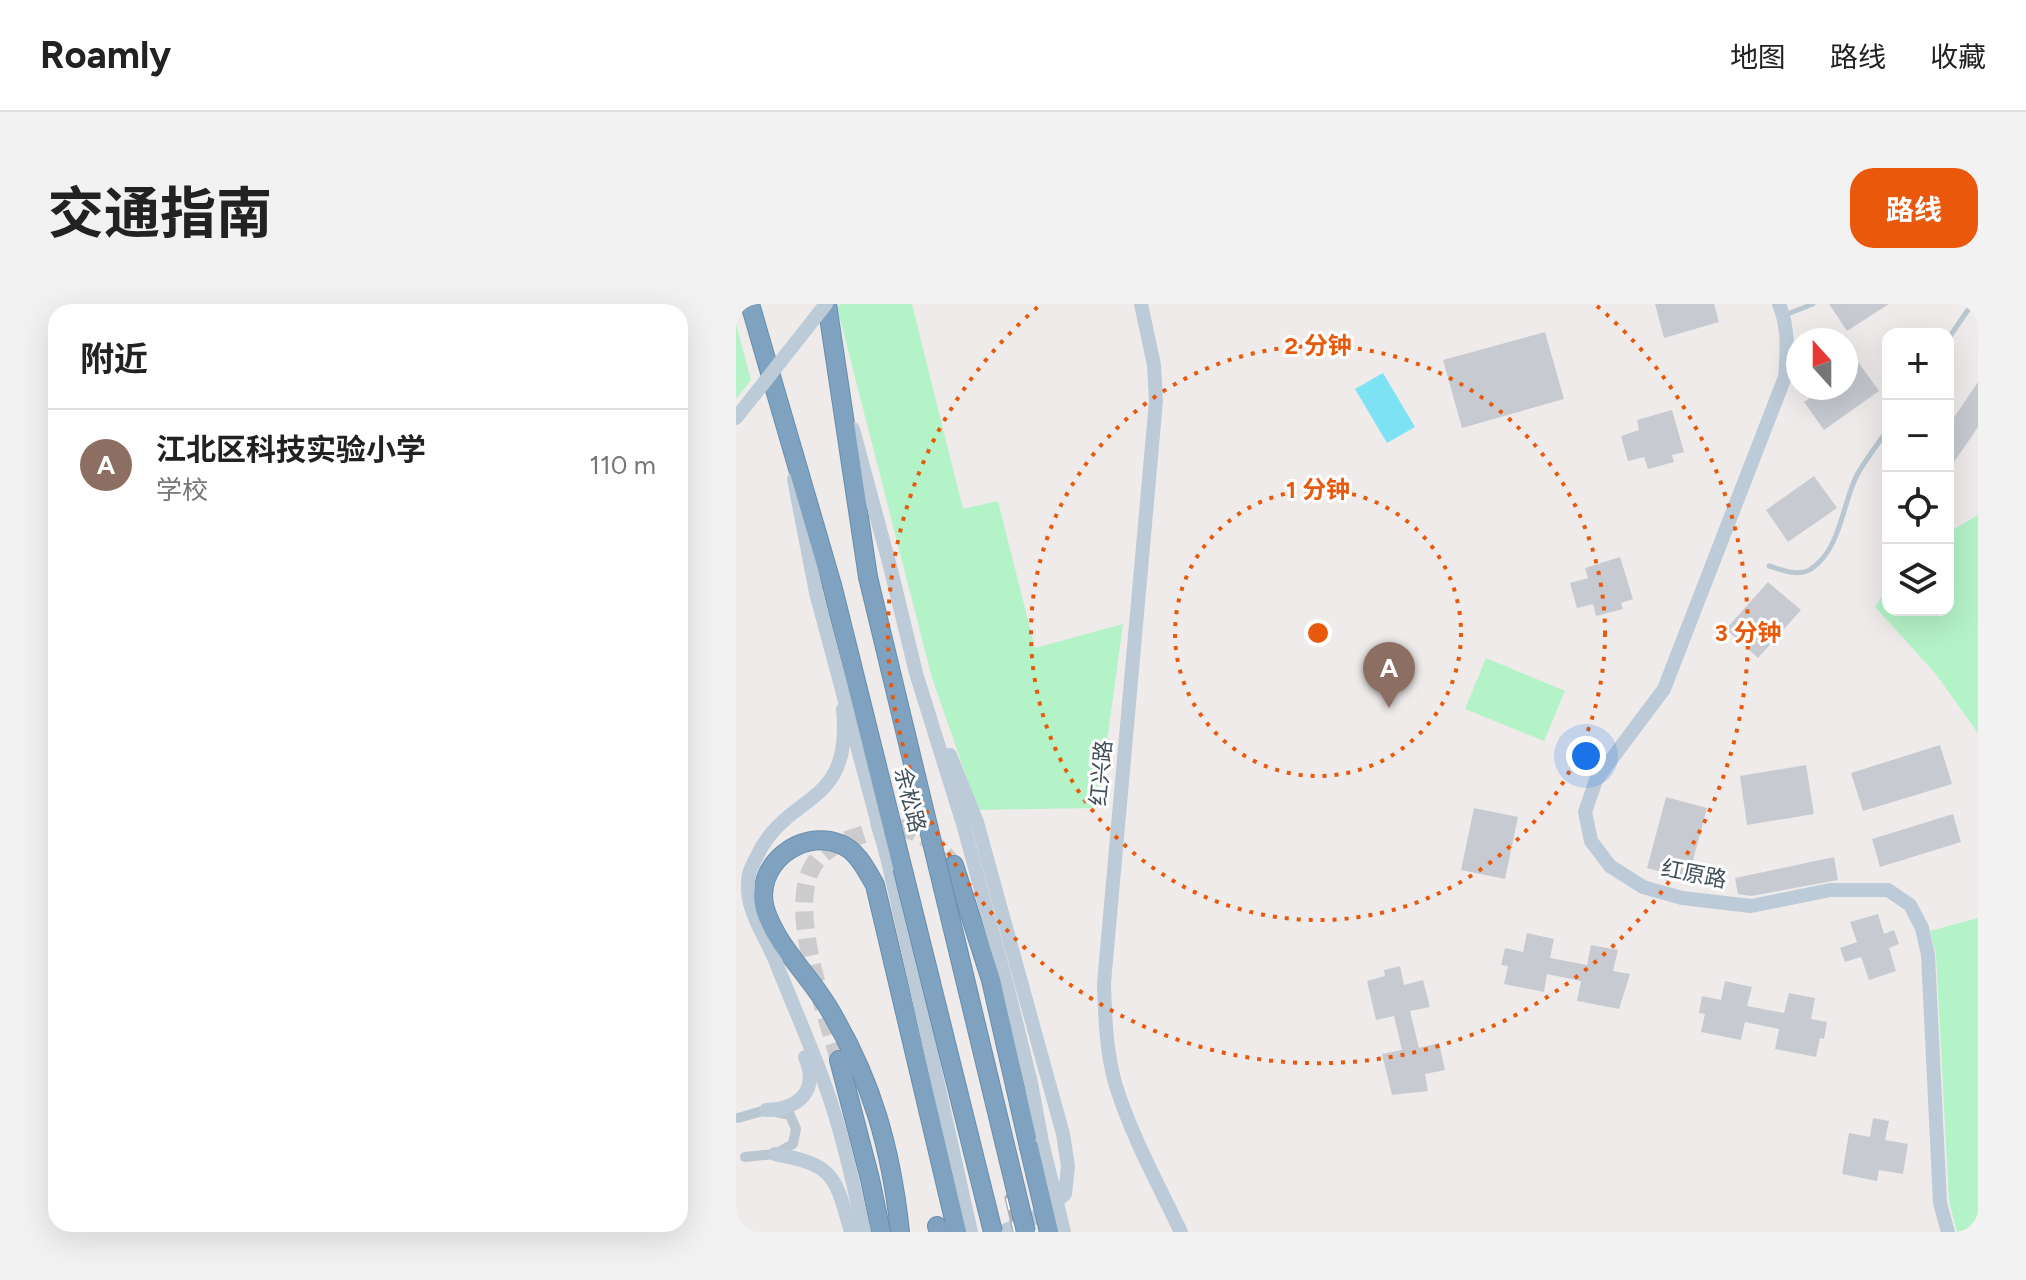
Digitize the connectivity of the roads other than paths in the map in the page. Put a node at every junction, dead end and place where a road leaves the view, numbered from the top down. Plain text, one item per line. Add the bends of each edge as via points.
1 (750, 304) edge
2 (827, 304) edge
3 (1141, 304) edge
4 (1813, 304) edge
5 (1972, 304) edge
6 (1781, 310) edge
7 (1954, 330) edge
8 (841, 386) junction
9 (736, 418) edge
10 (1882, 438) edge
11 (1769, 566) dead end
12 (824, 589) junction
13 (841, 692) junction
14 (970, 823) junction
15 (954, 865) tunnel mouth
16 (756, 925) junction
17 (839, 1060) tunnel mouth
18 (766, 1110) junction
19 (738, 1118) edge
20 (1035, 1144) junction
21 (775, 1154) junction
22 (745, 1157) dead end
23 (951, 1225) edge
24 (851, 1232) edge
25 (864, 1232) edge
26 (881, 1232) edge
27 (900, 1232) edge
28 (971, 1232) edge
29 (993, 1232) edge
30 (1002, 1232) edge
31 (1026, 1232) edge
32 (1049, 1232) edge
33 (1064, 1232) edge
34 (1181, 1232) edge
35 (1948, 1232) edge

1 - 12 highway, 余松路
2 - 8 highway, 余松路
2 - 9 main road, bridge
3 - 34 main road, 红兴路 via 1156,401 1104,983 1105,1031 1115,1084 1133,1133
4 - 6 lane
5 - 7 lane
6 - 35 main road, 红原路 via 1788,346 1785,377 1664,689 1596,780 1585,812 1591,841 1610,866 1643,887 1682,898 1751,906 1830,890 1888,890 1910,905 1928,955 1940,1203
8 - 14 main road, 余松路 via 916,673
8 - 31 highway, 余松路, bridge via 868,577
10 - 11 lane via 1856,476 1837,533 1823,556 1810,570 1794,573
12 - 13 main road, 余松路, bridge
12 - 29 highway, 余松路, bridge
13 - 16 main road, bridge via 845,732 840,763 825,788 763,843 749,873
13 - 23 main road, 余松路, bridge via 889,865
14 - 20 main road, 余松路 via 1031,1083
14 - 30 main road via 1068,1166 1065,1194 1040,1215
15 - 20 highway
16 - 18 main road via 811,1071 809,1087 798,1101 782,1110
16 - 25 main road via 826,1086
17 - 26 highway
18 - 19 street
18 - 21 street via 790,1115 796,1129 793,1144
20 - 32 highway, bridge
20 - 33 main road, 余松路, bridge
21 - 22 street
21 - 24 main road via 827,1171 838,1188
23 - 27 highway via 875,885 862,862 842,844 797,844 775,859 766,880 764,907 827,1005 868,1085 888,1148
23 - 28 main road, 余松路

